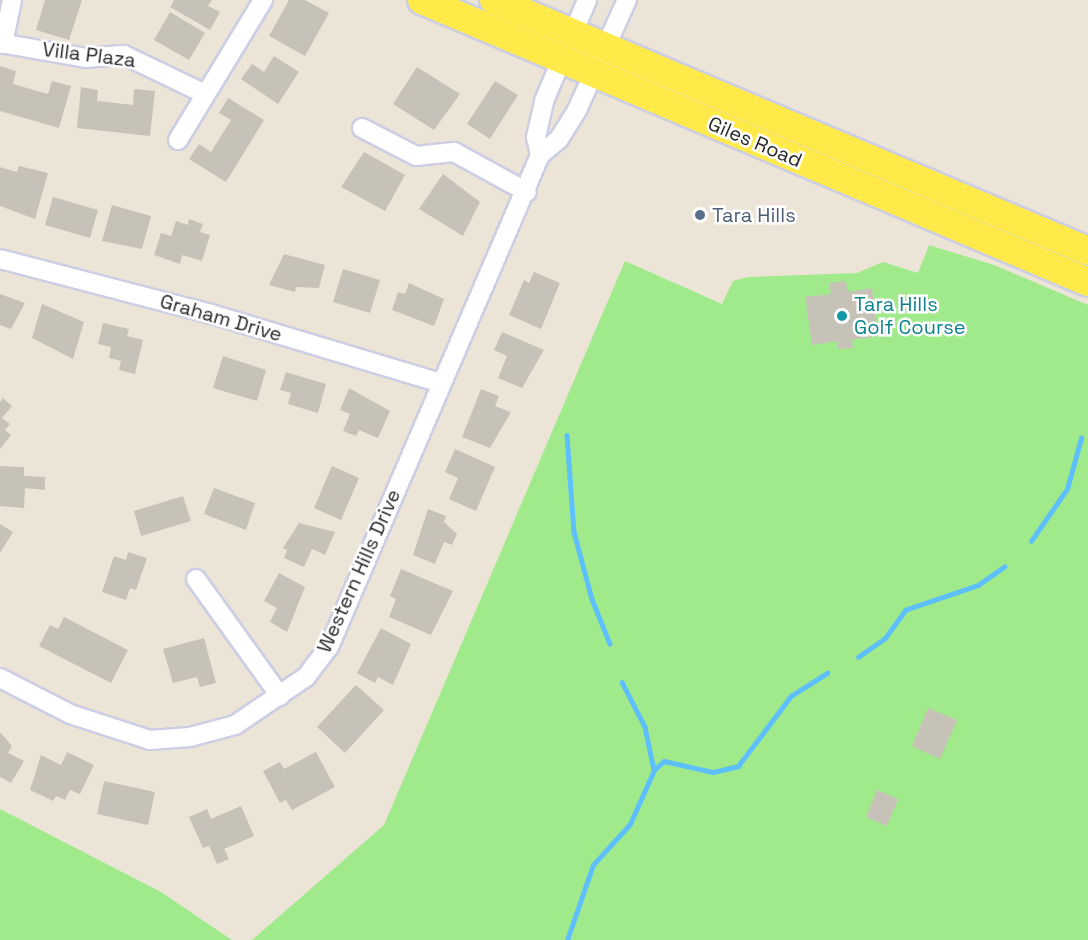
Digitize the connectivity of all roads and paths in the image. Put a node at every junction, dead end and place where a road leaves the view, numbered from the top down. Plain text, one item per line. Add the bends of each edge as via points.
1 (12, 0) edge
2 (262, 0) edge
3 (422, 0) edge
4 (494, 0) edge
5 (587, 0) edge
6 (627, 0) edge
7 (573, 34) junction
8 (1, 43) edge
9 (606, 47) junction
10 (562, 60) junction
11 (595, 74) junction
12 (203, 93) junction
13 (362, 128) dead end
14 (178, 140) dead end
15 (540, 155) junction
16 (527, 192) junction
17 (1088, 251) edge
18 (0, 259) edge
19 (1088, 282) edge
20 (441, 383) junction
21 (196, 579) dead end
22 (0, 678) edge
23 (280, 696) junction

1 - 8 street, Villa Plaza
2 - 12 street
3 - 10 main road, Giles Road
4 - 7 main road, Giles Road
5 - 7 street, Western Hills Drive
6 - 9 street, Western Hills Drive
7 - 9 main road, Giles Road
7 - 10 street, Western Hills Drive
8 - 12 street, Villa Plaza via 86,58 124,55 152,64
9 - 11 street, Western Hills Drive
9 - 17 main road, Giles Road
10 - 11 main road, Giles Road
10 - 15 street, Western Hills Drive via 540,115 536,137
11 - 15 street, Western Hills Drive via 559,139
11 - 19 main road, Giles Road
12 - 14 street
13 - 16 street via 416,156 454,152
15 - 16 street, Western Hills Drive
16 - 20 street, Western Hills Drive
18 - 20 street, Graham Drive via 211,314
20 - 23 street, Western Hills Drive via 329,647 306,677
21 - 23 street
22 - 23 street, Western Hills Drive via 70,714 150,740 190,737 235,725

